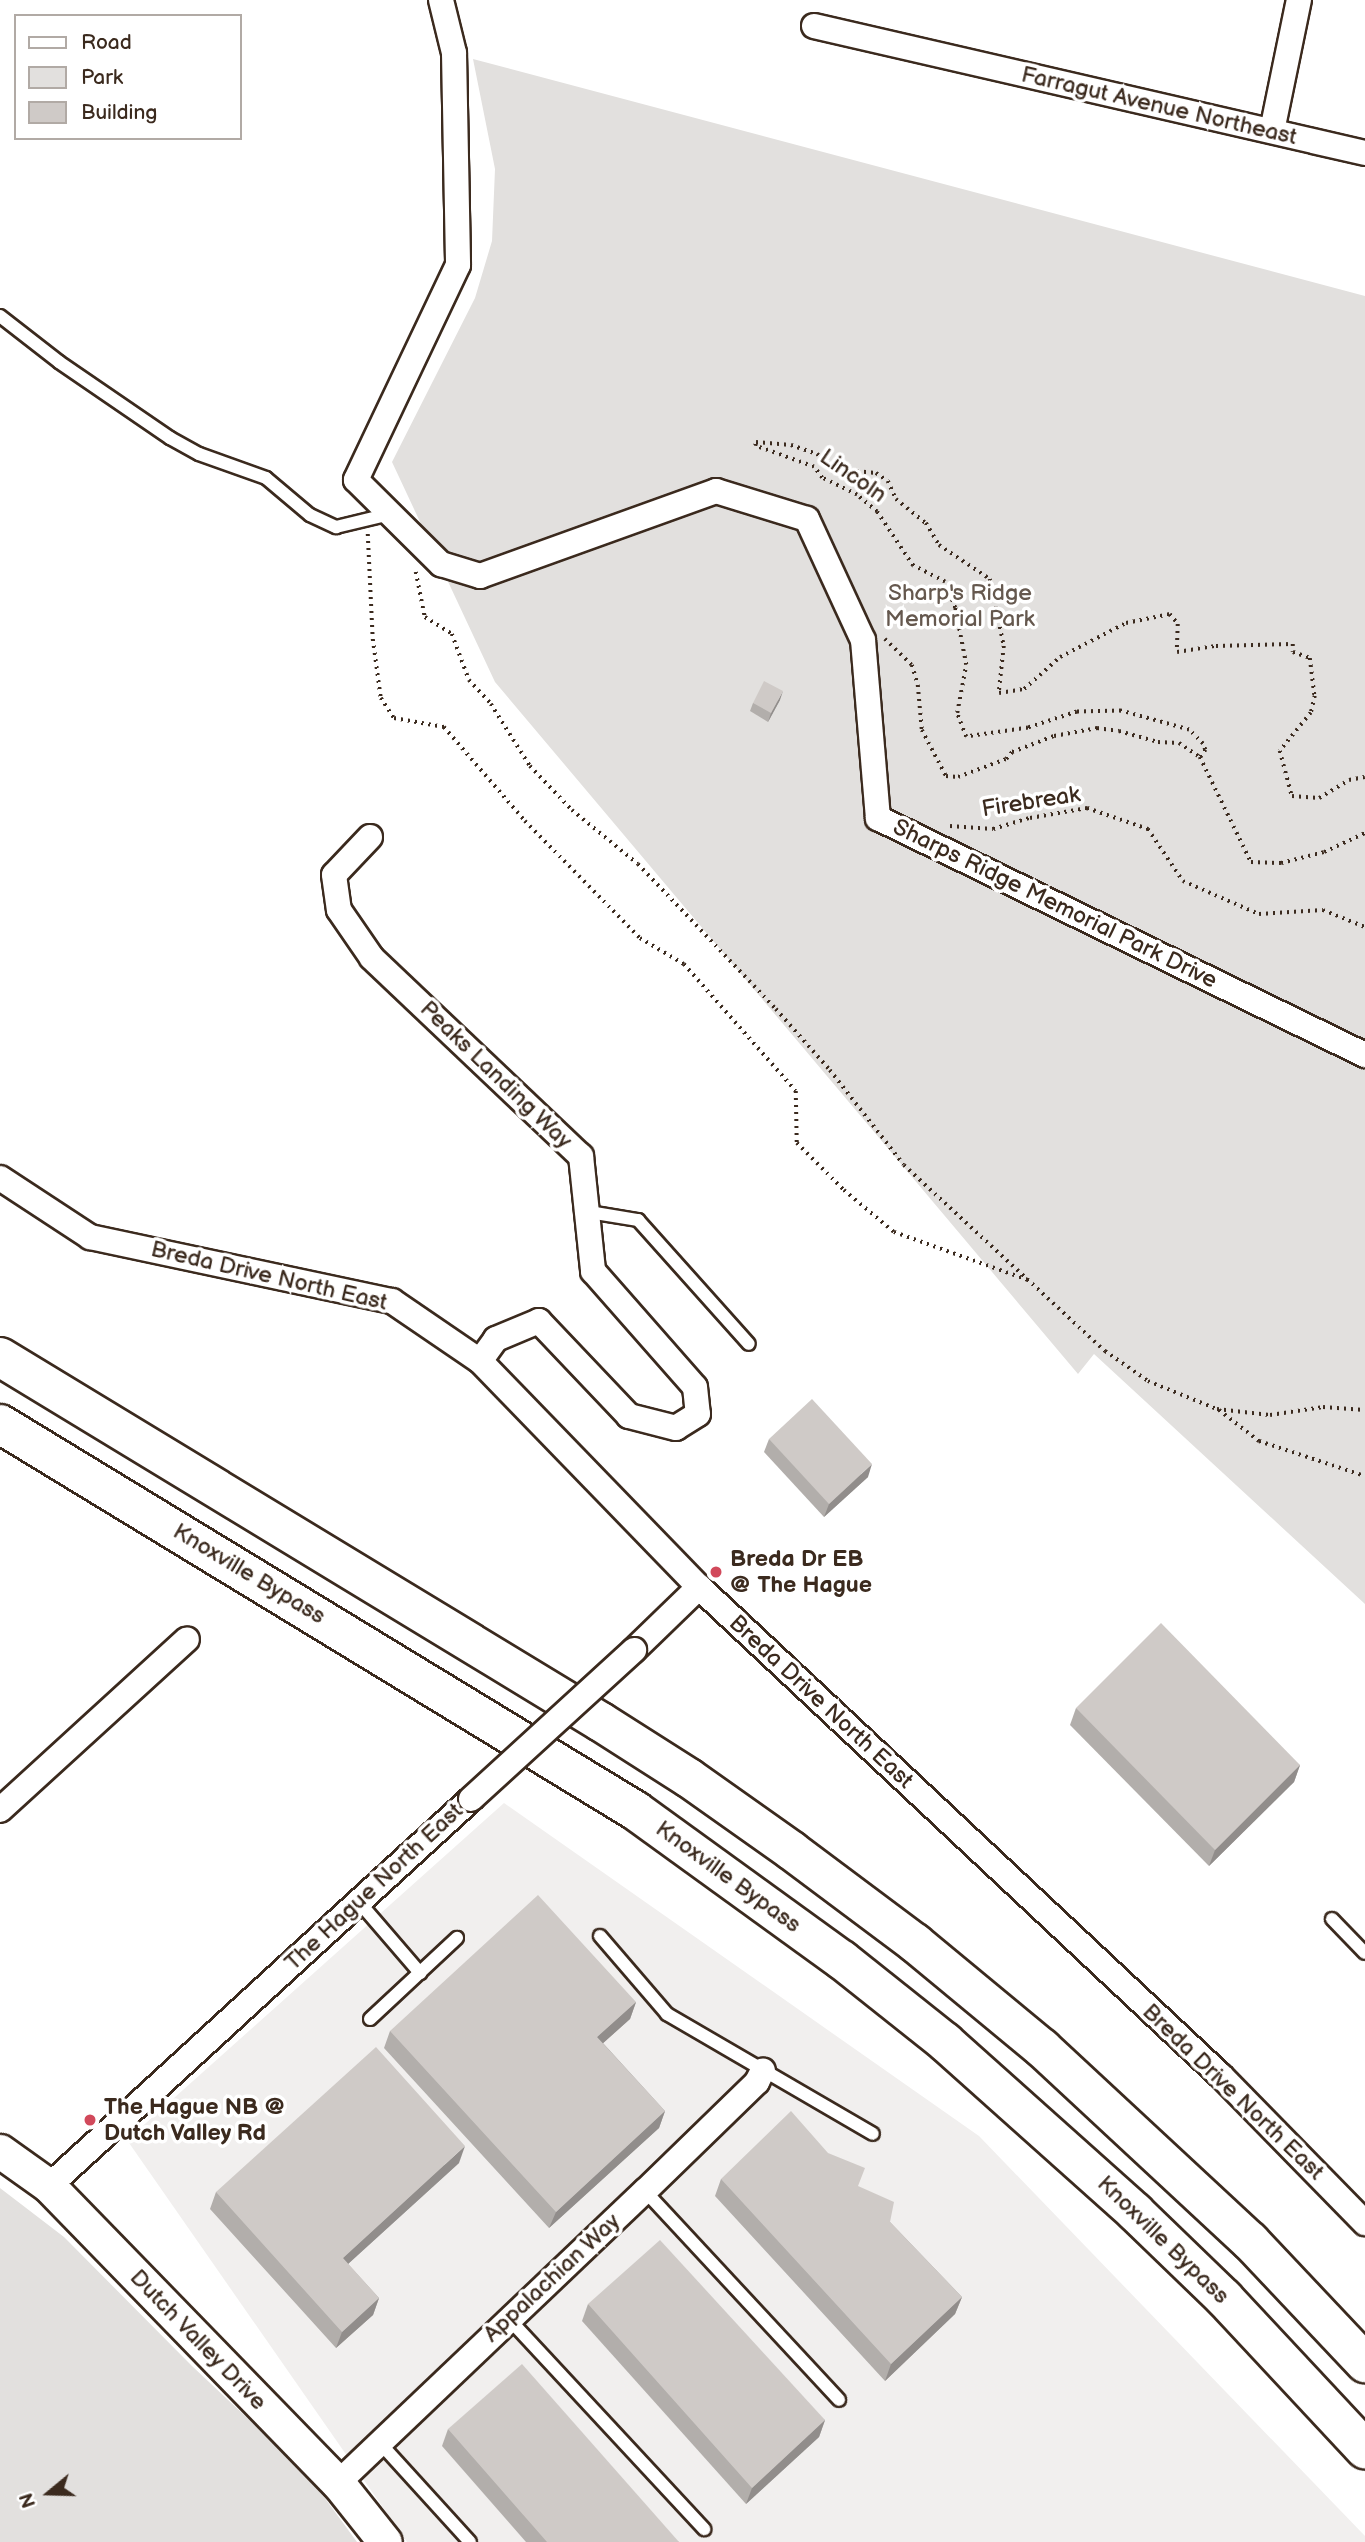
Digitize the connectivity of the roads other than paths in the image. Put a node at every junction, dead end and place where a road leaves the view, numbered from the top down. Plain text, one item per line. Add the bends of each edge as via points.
1 (441, 0) edge
2 (1300, 0) edge
3 (814, 26) dead end
4 (1272, 131) junction
5 (1365, 153) edge
6 (0, 316) edge
7 (390, 514) junction
8 (370, 837) dead end
9 (1365, 1055) edge
10 (0, 1178) edge
11 (589, 1212) junction
12 (749, 1344) dead end
13 (0, 1357) edge
14 (480, 1361) junction
15 (0, 1424) edge
16 (699, 1587) junction
17 (187, 1639) dead end
18 (0, 1810) edge
19 (359, 1902) junction
20 (1332, 1919) dead end
21 (600, 1936) dead end
22 (457, 1938) dead end
23 (1365, 1953) edge
24 (420, 1973) junction
25 (370, 2019) dead end
26 (763, 2070) junction
27 (873, 2134) dead end
28 (0, 2151) edge
29 (49, 2186) junction
30 (645, 2190) junction
31 (1365, 2222) edge
32 (509, 2319) junction
33 (1365, 2363) edge
34 (839, 2400) dead end
35 (379, 2442) junction
36 (1365, 2449) edge
37 (338, 2483) junction
38 (704, 2529) dead end
39 (375, 2538) edge
40 (470, 2542) edge

1 - 7 street, Sharps Ridge Memorial Park Drive via 454,53 458,265 356,480
2 - 4 street
3 - 4 street, Farragut Avenue Northeast
4 - 5 street, Farragut Avenue Northeast
6 - 7 lane via 170,438 265,478 319,519 336,527
7 - 9 street, Sharps Ridge Memorial Park Drive via 441,564 480,576 716,491 807,519 863,639 878,818
8 - 11 street, Peaks Landing Way via 334,875 340,910 372,958 582,1156
10 - 14 street, Breda Drive North East via 90,1237 392,1301
11 - 12 lane via 638,1220
11 - 14 street, Peaks Landing Way via 593,1271 695,1387 698,1414 677,1428 629,1416 539,1321 496,1339
13 - 33 highway via 601,1722 792,1851 915,1943 1042,2048 1250,2241
14 - 16 street, Breda Drive North East
15 - 36 highway, Knoxville Bypass via 636,1811 842,1960 945,2042 1135,2212 1224,2298
16 - 19 street, The Hague North East, bridge
16 - 31 street, Breda Drive North East via 1221,2076
17 - 18 street
19 - 24 lane
19 - 29 street, The Hague North East
20 - 23 lane
21 - 26 lane via 667,2014
22 - 24 lane
24 - 25 lane
26 - 27 lane
26 - 30 street, Appalachian Way via 757,2082
28 - 29 street, Dutch Valley Drive
29 - 37 street, Dutch Valley Drive
30 - 32 street, Appalachian Way
30 - 34 lane
32 - 35 street, Appalachian Way
32 - 38 lane
35 - 37 street, Appalachian Way
35 - 40 lane
37 - 39 street, Dutch Valley Drive

